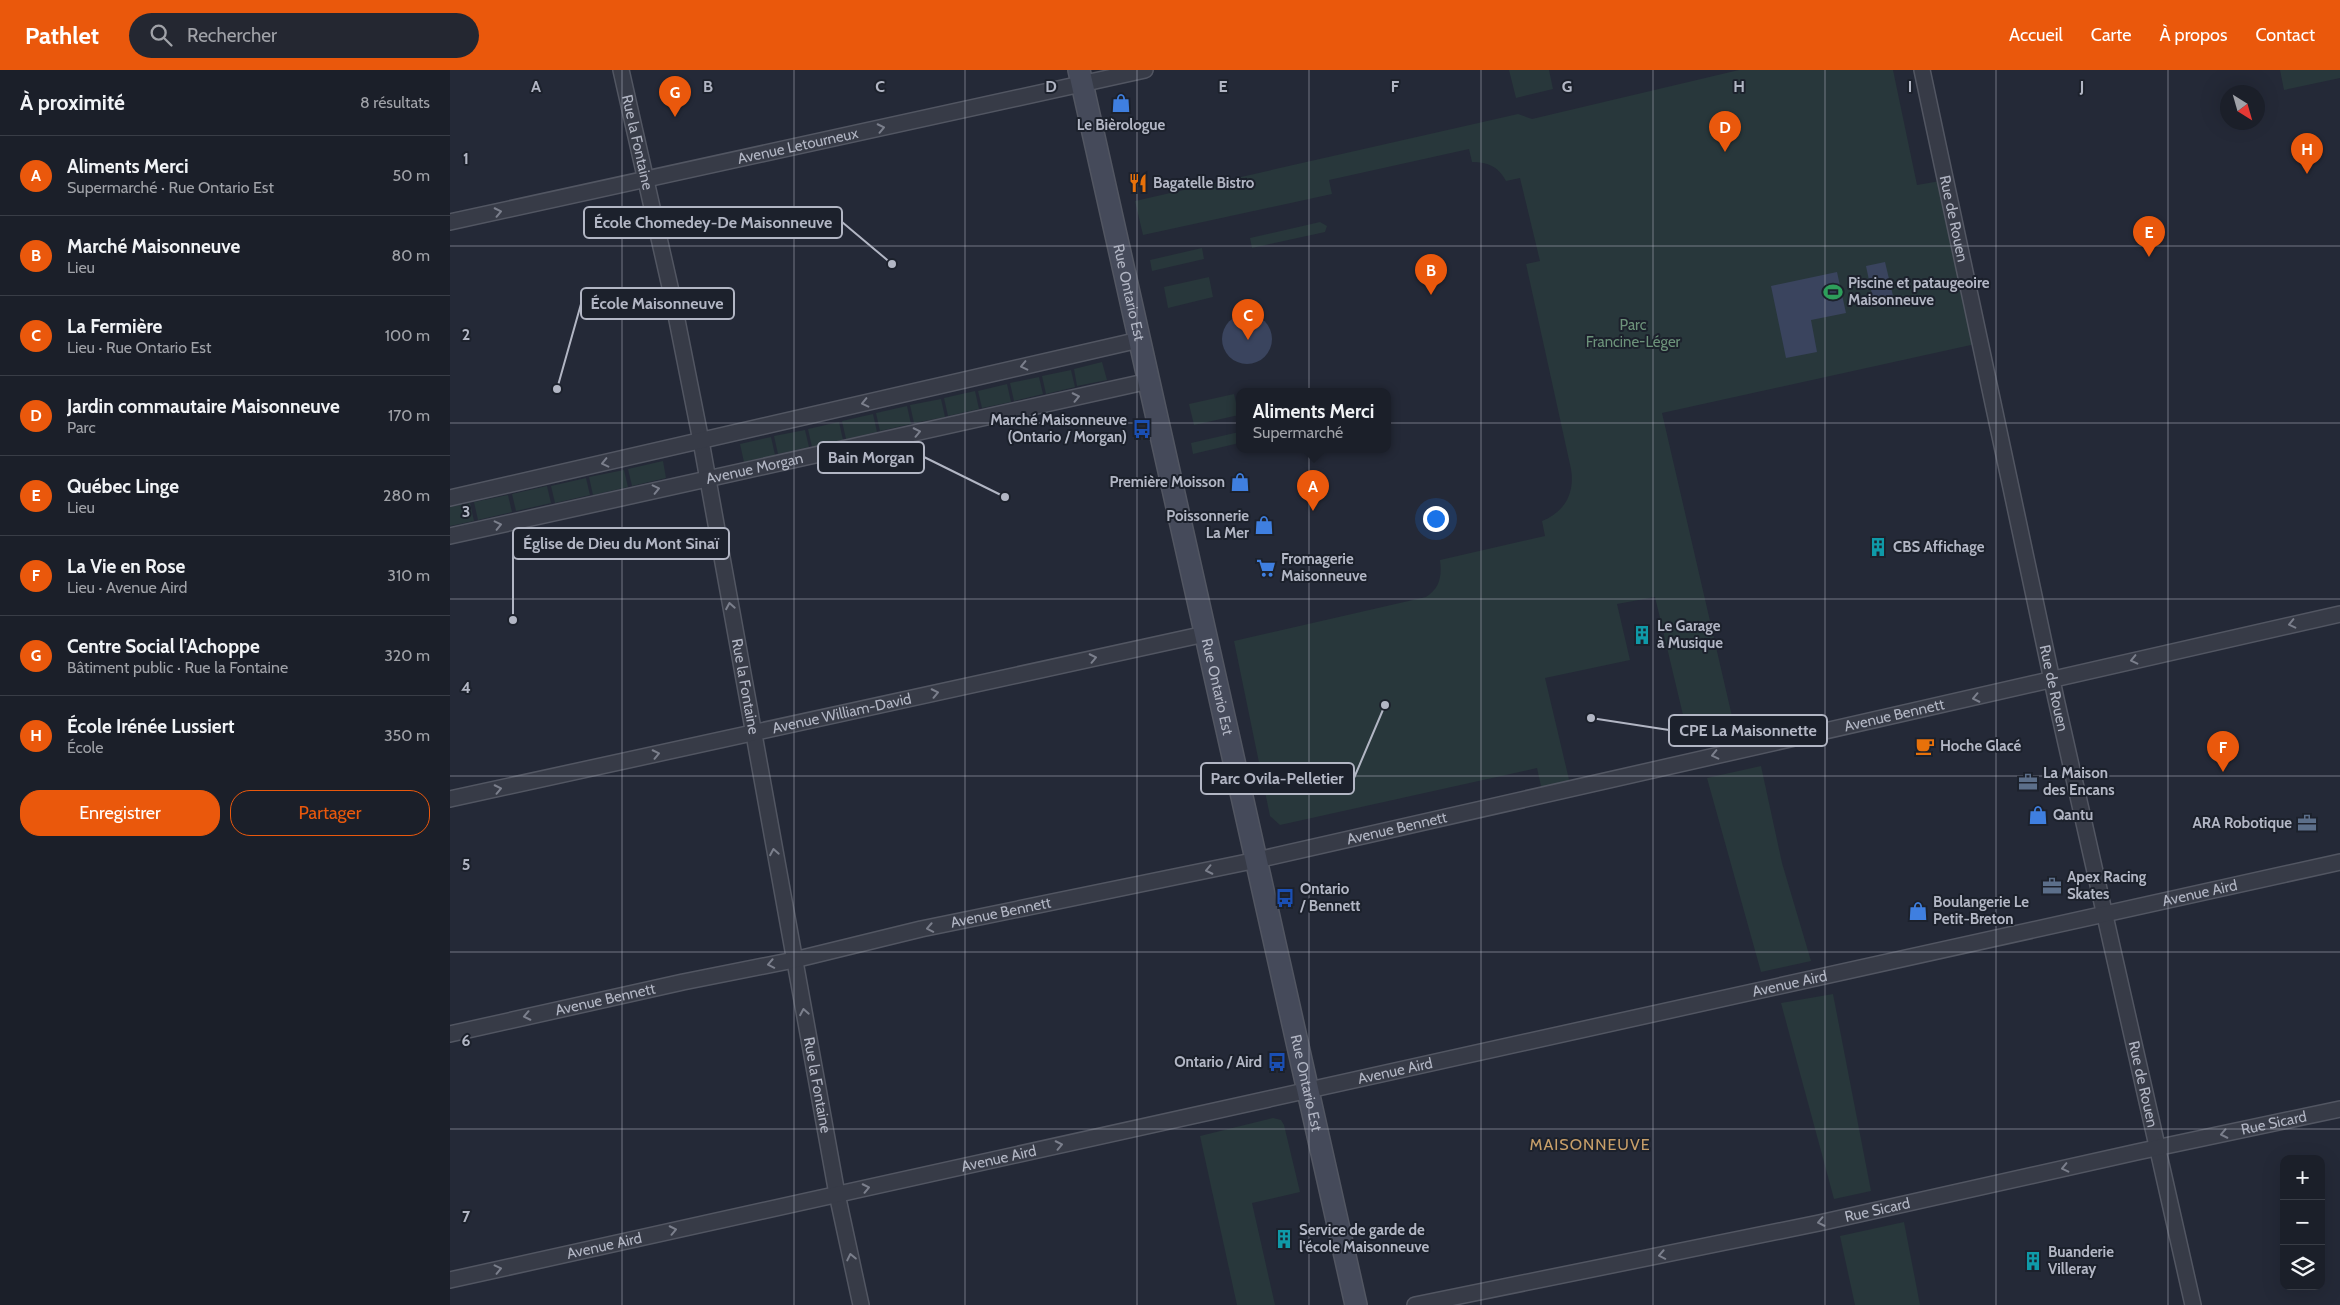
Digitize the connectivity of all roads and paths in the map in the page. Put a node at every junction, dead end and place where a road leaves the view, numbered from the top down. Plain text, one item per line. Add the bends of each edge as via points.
1 (620, 70) edge
2 (1145, 70) edge
3 (1922, 70) edge
4 (1080, 77) edge
5 (646, 179) junction
6 (450, 222) edge
7 (1139, 340) junction
8 (1149, 381) junction
9 (701, 441) junction
10 (708, 478) junction
11 (450, 498) edge
12 (450, 536) edge
13 (2340, 614) edge
14 (1205, 634) junction
15 (2052, 680) junction
16 (752, 733) junction
17 (450, 800) edge
18 (1257, 860) junction
19 (2340, 862) edge
20 (2105, 914) junction
21 (794, 960) junction
22 (450, 1034) edge
23 (1308, 1090) junction
24 (2340, 1109) edge
25 (2158, 1148) junction
26 (837, 1194) junction
27 (450, 1280) edge
28 (861, 1305) edge
29 (1356, 1305) edge
30 (1415, 1305) edge
31 (2193, 1305) edge

1 - 5 street, Rue la Fontaine
2 - 4 street, Avenue Letourneux
3 - 15 street, Rue de Rouen
5 -> 4 street, Avenue Letourneux
4 - 7 main road, Rue Ontario Est
6 -> 5 street, Avenue Letourneux
5 - 9 street, Rue la Fontaine
7 - 8 main road, Rue Ontario Est
7 -> 9 street
10 -> 8 street, Avenue Morgan
8 - 14 main road, Rue Ontario Est
9 - 10 street, Rue la Fontaine
9 -> 11 street
12 -> 10 street, Avenue Morgan
16 -> 10 street, Rue la Fontaine
13 -> 15 street, Avenue Bennett
16 -> 14 street, Avenue William-David
14 - 18 main road, Rue Ontario Est
15 -> 18 street, Avenue Bennett
15 - 20 street, Rue de Rouen
17 -> 16 street, Avenue William-David
21 -> 16 street, Rue la Fontaine
18 -> 21 street, Avenue Bennett via 921,929
18 - 23 main road, Rue Ontario Est
19 - 20 street, Avenue Aird
20 - 23 street, Avenue Aird
20 - 25 street, Rue de Rouen
21 -> 22 street, Avenue Bennett
26 -> 21 street, Rue la Fontaine
26 -> 23 street, Avenue Aird
23 - 29 main road, Rue Ontario Est
24 -> 25 street, Rue Sicard
25 -> 30 street, Rue Sicard via 1820,1223
25 - 31 street, Rue de Rouen
27 -> 26 street, Avenue Aird
28 -> 26 street, Rue la Fontaine

